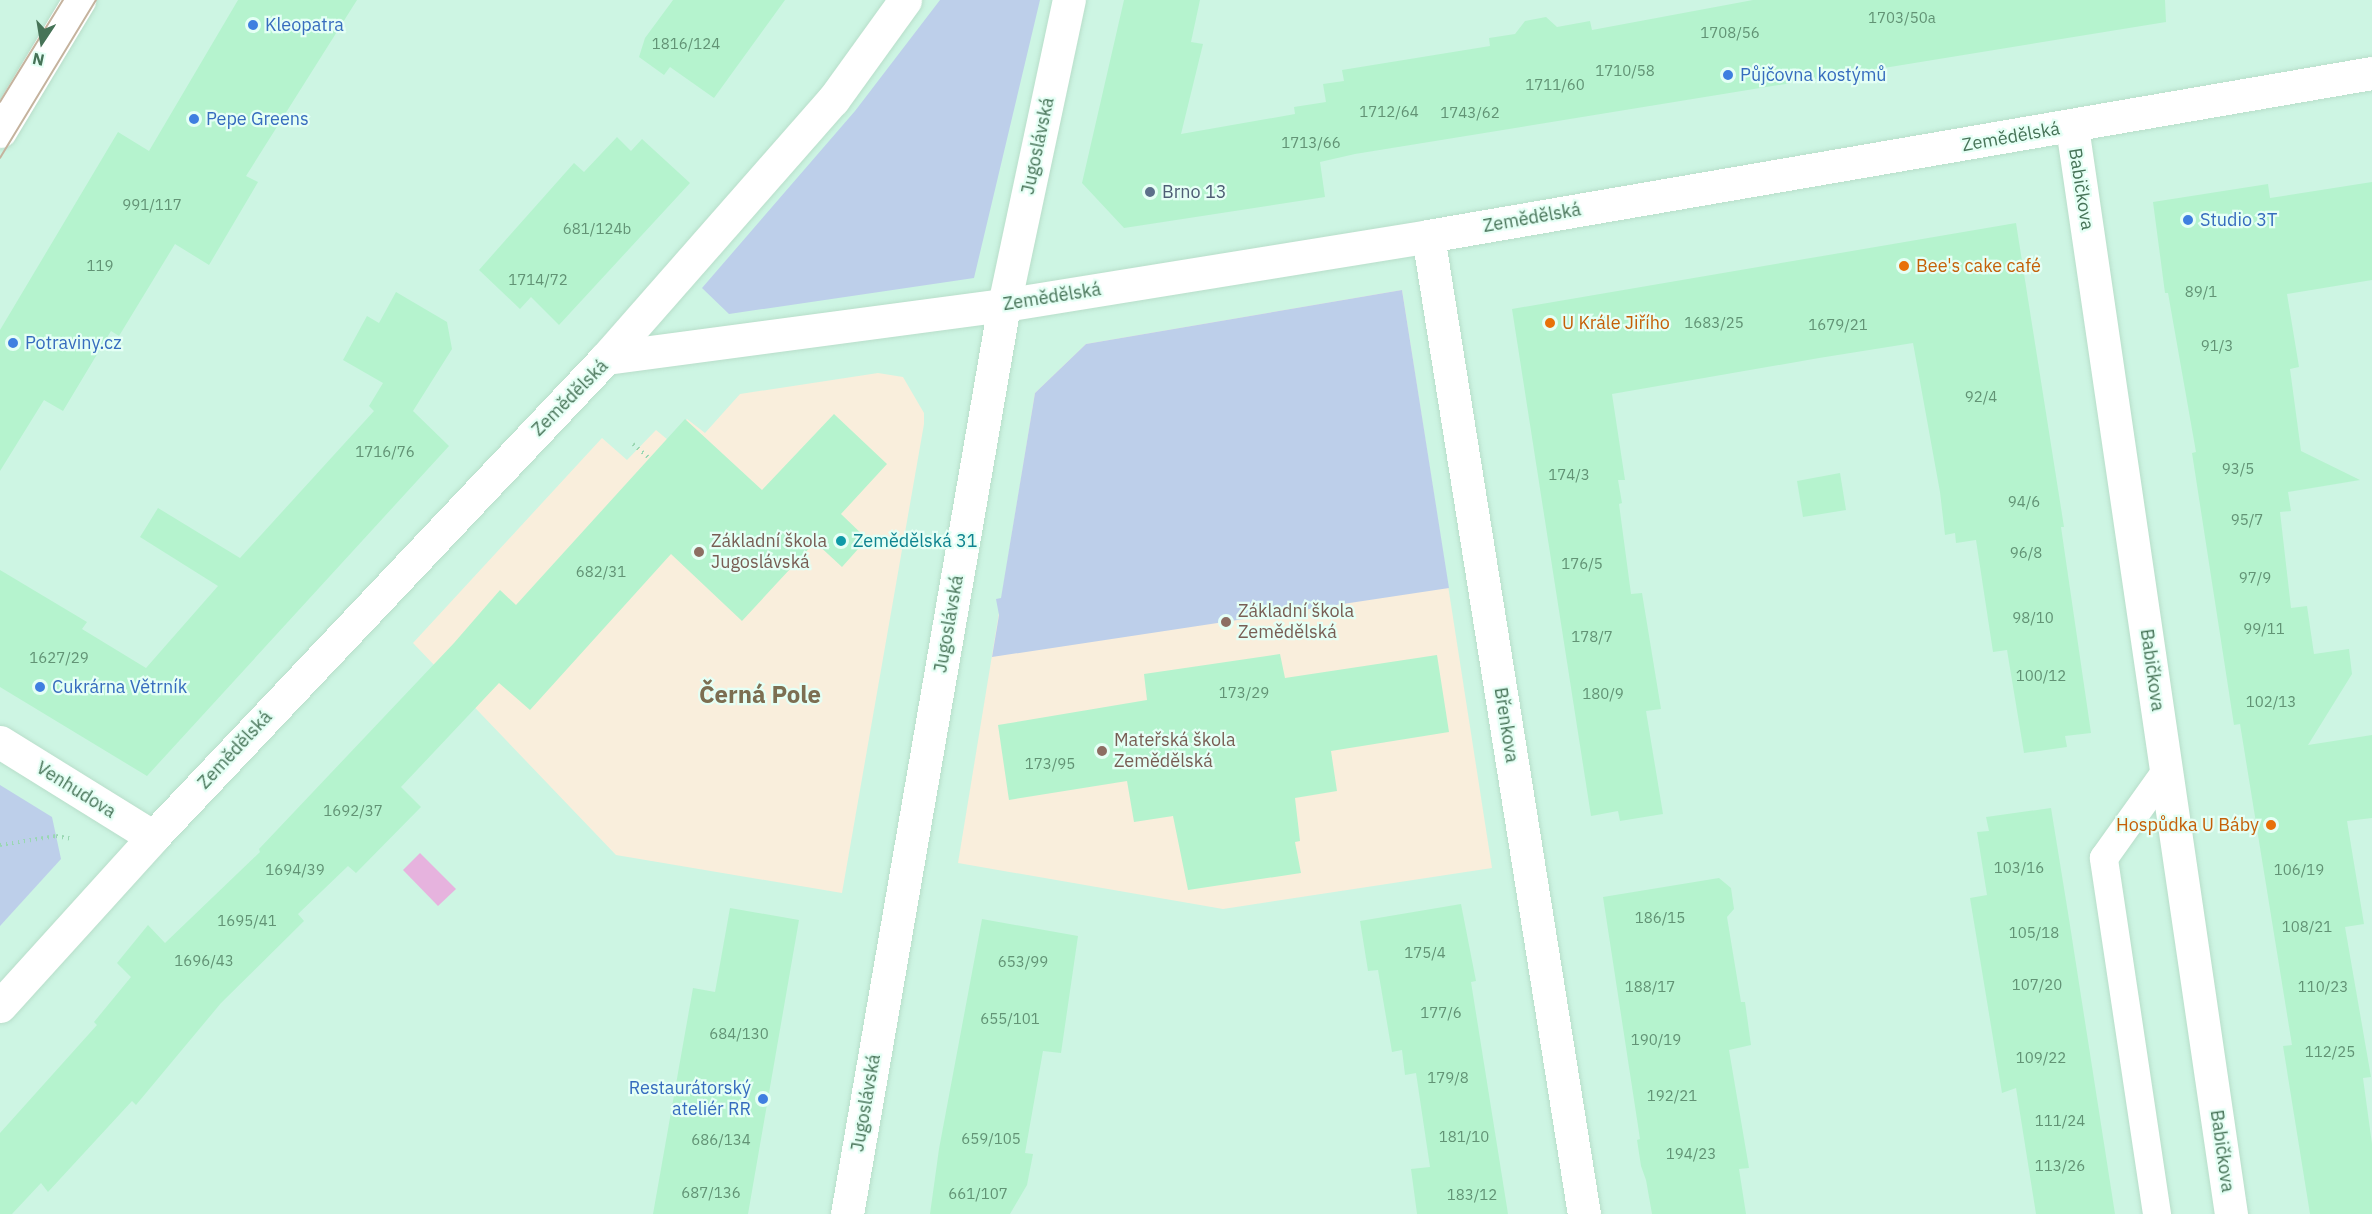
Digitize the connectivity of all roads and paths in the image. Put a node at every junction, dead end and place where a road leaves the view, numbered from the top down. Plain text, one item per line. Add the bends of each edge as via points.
1 (79, 0) edge
2 (905, 0) edge
3 (1069, 0) edge
4 (2372, 73) edge
5 (2072, 127) junction
6 (0, 130) edge
7 (1428, 236) junction
8 (1004, 305) junction
9 (606, 358) junction
10 (633, 444) dead end
11 (649, 458) dead end
12 (0, 742) edge
13 (2166, 771) junction
14 (153, 837) junction
15 (0, 1006) edge
16 (847, 1214) edge
17 (1584, 1214) edge
18 (2157, 1214) edge
19 (2231, 1214) edge

1 - 6 street
2 - 9 street via 833,100
3 - 8 street, Jugoslávská
4 - 5 street, Zemědělská
5 - 7 street, Zemědělská
5 - 13 street, Babičkova
7 - 8 street, Zemědělská
7 - 17 street, Břenkova
8 - 9 street, Zemědělská
8 - 16 street, Jugoslávská
9 - 14 street, Zemědělská
10 - 11 path
12 - 14 street, Venhudova
13 - 18 lane via 2104,858
13 - 19 street, Babičkova
14 - 15 street, Zemědělská

